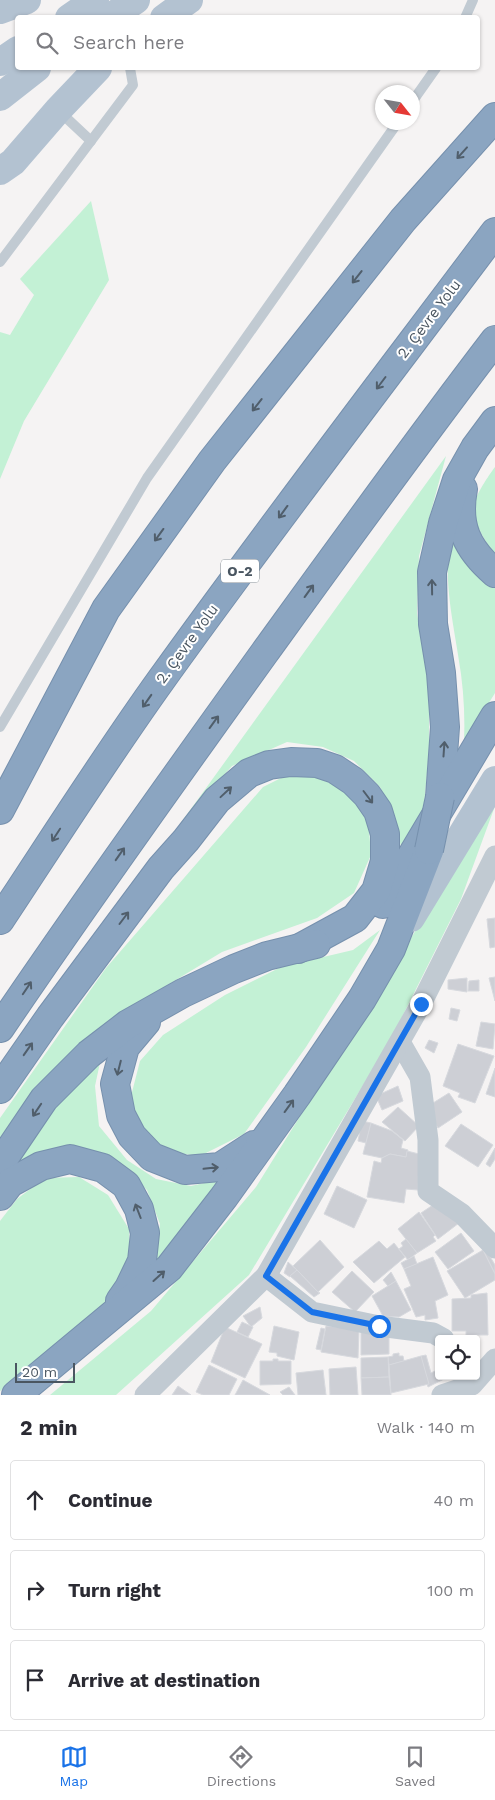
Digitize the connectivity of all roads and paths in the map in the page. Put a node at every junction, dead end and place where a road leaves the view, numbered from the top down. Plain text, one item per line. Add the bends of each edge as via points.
1 (27, 0) edge
2 (95, 0) edge
3 (136, 0) edge
4 (189, 0) edge
5 (473, 0) edge
6 (0, 10) edge
7 (73, 15) edge
8 (114, 15) edge
9 (168, 15) edge
10 (466, 15) edge
11 (15, 44) edge
12 (0, 50) edge
13 (15, 52) edge
14 (0, 62) edge
15 (34, 70) edge
16 (96, 70) edge
17 (130, 70) edge
18 (435, 70) edge
19 (420, 91) edge
20 (0, 97) edge
21 (58, 110) junction
22 (495, 117) edge
23 (392, 130) edge
24 (91, 141) junction
25 (4, 170) edge
26 (495, 232) edge
27 (0, 262) edge
28 (495, 340) edge
29 (495, 421) edge
30 (475, 448) junction
31 (495, 573) edge
32 (495, 716) edge
33 (0, 727) edge
34 (495, 780) edge
35 (0, 810) edge
36 (495, 856) edge
37 (0, 920) edge
38 (391, 948) junction
39 (298, 949) junction
40 (183, 994) junction
41 (0, 1028) edge
42 (400, 1042) junction
43 (0, 1089) edge
44 (266, 1137) junction
45 (0, 1164) edge
46 (0, 1196) edge
47 (492, 1242) edge
48 (266, 1276) junction
49 (108, 1319) junction
50 (436, 1335) edge
51 (487, 1360) edge
52 (475, 1390) edge
53 (16, 1395) edge
54 (145, 1395) edge
55 (442, 1395) edge

1 - 6 main road
2 - 7 main road
3 - 8 main road
4 - 9 main road
5 - 10 lane
11 - 12 main road
13 - 14 main road
15 - 20 main road
16 - 21 main road
17 - 24 lane via 133,85
18 - 19 lane
21 - 24 lane
21 - 25 main road
22 -> 35 highway via 402,220 212,461 106,608
23 - 33 lane via 147,478
24 - 27 lane
26 -> 37 highway, 2. Çevre Yolu / O-2 via 160,681
41 -> 28 highway via 181,768 417,441
29 - 30 highway
30 - 31 highway via 465,477 460,518 466,538
38 -> 30 highway, bridge via 430,850 440,797 445,727 442,673 433,624 432,572 457,480
32 - 39 highway via 385,901 365,924 342,937
34 - 38 main road
36 - 42 street
44 -> 38 highway via 362,999
39 - 40 highway via 267,956
43 -> 39 highway via 155,876 217,800 249,773 269,765 291,762 317,763 335,768 352,781 378,811 385,834 385,861 376,891 355,918
40 -> 44 highway via 151,1017 125,1047 115,1084 121,1115 132,1136 152,1157 184,1170 220,1167
40 -> 45 highway via 128,1024 89,1054 44,1099
42 - 47 street via 420,1077 428,1140 428,1191 462,1214
42 - 48 street
49 -> 44 highway via 169,1268
49 -> 46 highway via 142,1261 145,1233 139,1210 126,1185 103,1168 70,1159 41,1166 10,1183
48 - 50 street via 312,1312
48 - 54 street
49 - 53 highway
51 - 52 street
52 - 55 street

